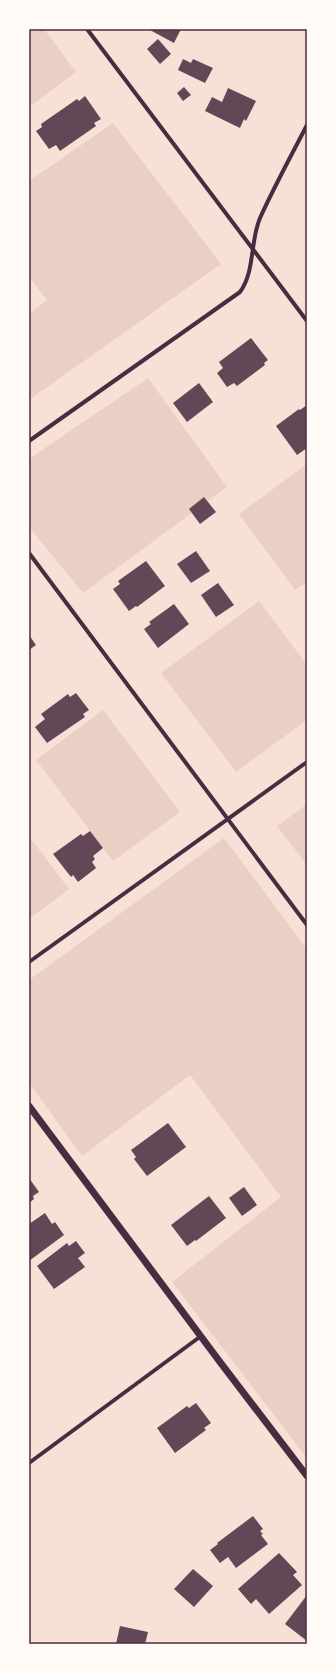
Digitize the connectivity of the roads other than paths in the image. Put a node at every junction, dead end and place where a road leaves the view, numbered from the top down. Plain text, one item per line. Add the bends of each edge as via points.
1 (87, 29) edge
2 (307, 125) edge
3 (252, 249) junction
4 (307, 322) edge
5 (29, 441) edge
6 (29, 553) edge
7 (307, 762) edge
8 (228, 818) junction
9 (307, 925) edge
10 (29, 962) edge
11 (29, 1106) edge
12 (201, 1336) junction
13 (29, 1463) edge
14 (307, 1476) edge

1 - 3 street
2 - 3 street via 260,218
3 - 4 street
3 - 5 street via 247,281 236,296
6 - 8 street
7 - 8 street
8 - 9 street
8 - 10 street
11 - 12 street
12 - 13 street
12 - 14 street

